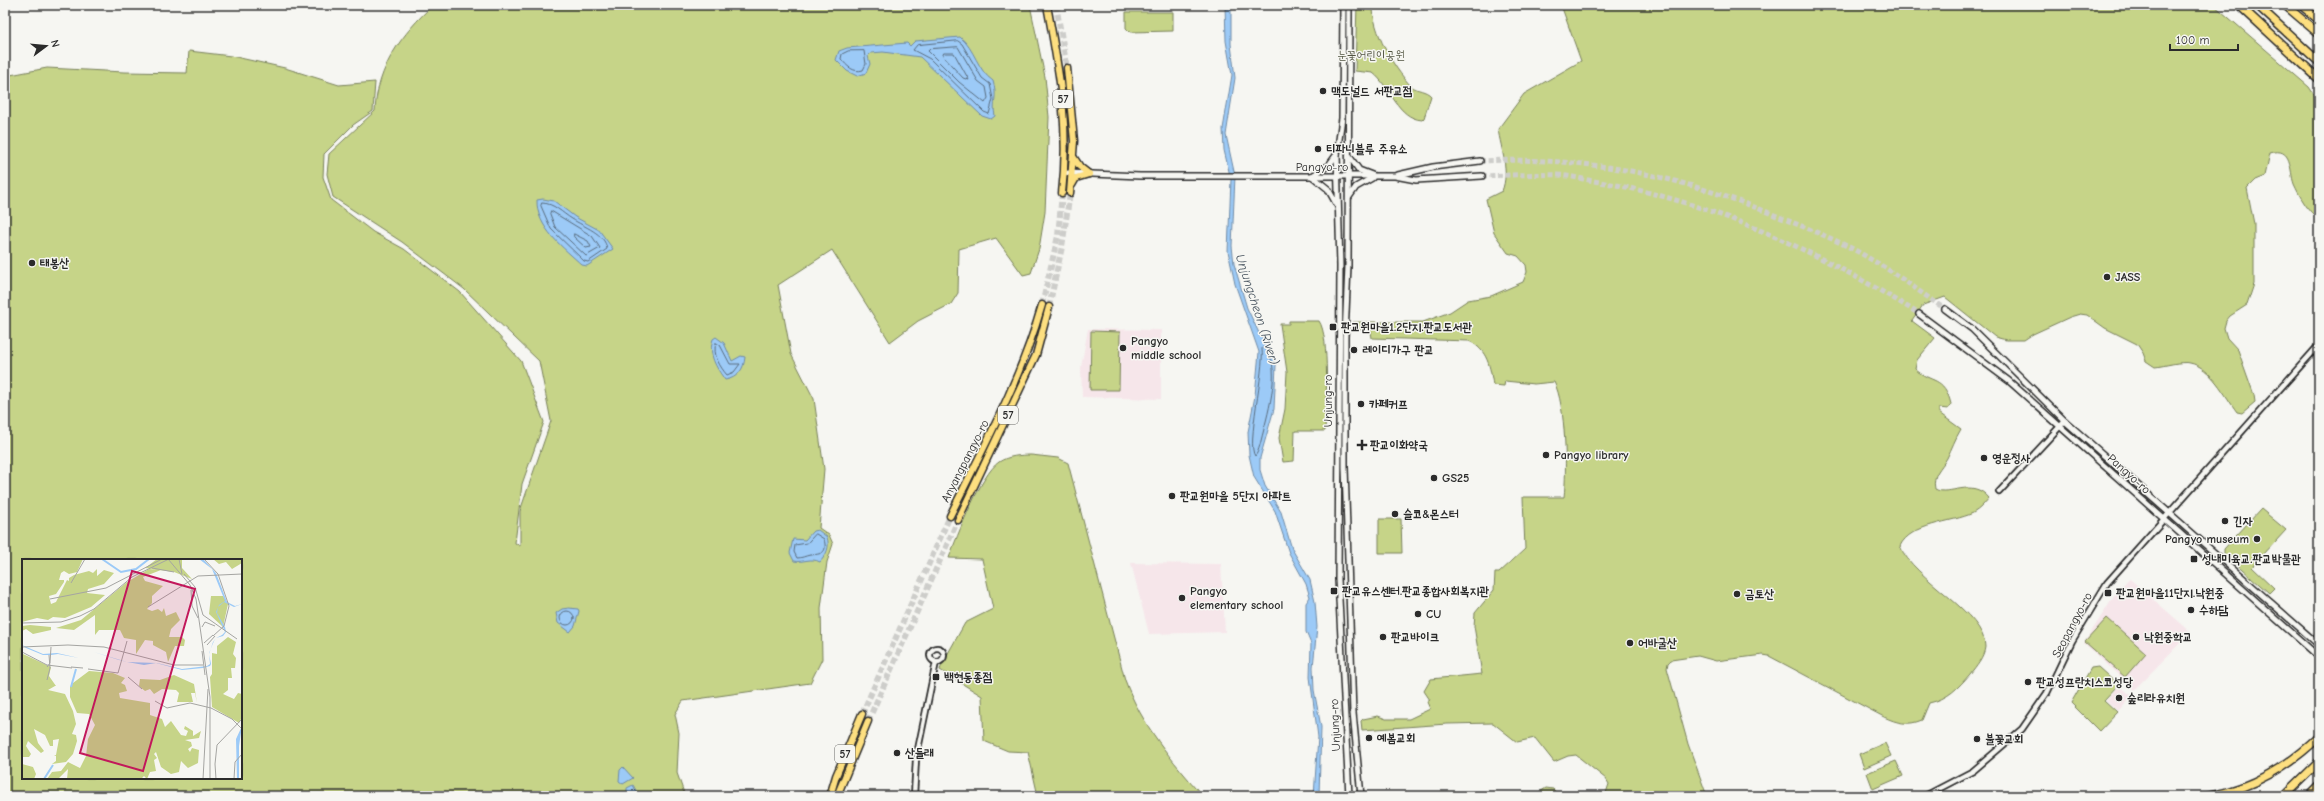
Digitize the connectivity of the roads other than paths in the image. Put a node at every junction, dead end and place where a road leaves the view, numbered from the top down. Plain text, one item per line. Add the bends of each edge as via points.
1 (1047, 5) edge
2 (1343, 5) edge
3 (1349, 5) edge
4 (2239, 5) edge
5 (2257, 5) edge
6 (2285, 5) edge
7 (2301, 5) edge
8 (2319, 20) edge
9 (2319, 34) edge
10 (2319, 62) edge
11 (1067, 68) tunnel mouth
12 (2319, 78) edge
13 (1338, 154) junction
14 (1348, 154) junction
15 (1074, 158) junction
16 (1480, 161) tunnel mouth
17 (1064, 172) junction
18 (1072, 173) junction
19 (1089, 174) junction
20 (1312, 176) junction
21 (1375, 176) junction
22 (1395, 176) junction
23 (1482, 176) tunnel mouth
24 (1337, 177) junction
25 (1348, 177) junction
26 (1062, 193) tunnel mouth
27 (1348, 204) junction
28 (1338, 206) junction
29 (1945, 309) tunnel mouth
30 (1919, 314) tunnel mouth
31 (2319, 345) edge
32 (2065, 420) junction
33 (2060, 426) junction
34 (1998, 492) dead end
35 (2171, 513) junction
36 (950, 516) tunnel mouth
37 (958, 520) tunnel mouth
38 (2166, 520) junction
39 (2319, 645) edge
40 (2319, 657) edge
41 (936, 662) dead end
42 (862, 714) tunnel mouth
43 (868, 721) tunnel mouth
44 (2319, 737) edge
45 (2319, 762) edge
46 (2319, 786) edge
47 (830, 796) edge
48 (837, 796) edge
49 (914, 796) edge
50 (1349, 796) edge
51 (1361, 796) edge
52 (1925, 796) edge
53 (2210, 796) edge
54 (2284, 796) edge
55 (2309, 796) edge

1 - 17 main road, 57 via 1063,96 1066,141
2 - 13 main road, Unjung-ro via 1342,118
3 - 14 main road, Unjung-ro
4 - 12 highway
5 - 10 highway
6 - 9 highway
7 - 8 highway
11 - 15 main road, 57 via 1074,123
13 - 20 main road via 1329,165
13 - 24 main road, Unjung-ro
14 - 21 main road via 1359,170
14 - 25 main road, Unjung-ro
15 - 18 main road, 57
15 - 19 main road
16 - 22 main road, Pangyo-ro via 1433,167
17 - 18 main road
17 - 26 main road, 57
18 - 19 main road
18 - 19 main road, 57 via 1070,190 1076,178
19 - 20 main road, Pangyo-ro
20 - 24 main road, Pangyo-ro
20 - 28 main road via 1328,189
21 - 22 main road, Pangyo-ro
21 - 25 main road, Pangyo-ro
21 - 27 main road via 1354,188
22 - 23 main road, Pangyo-ro via 1416,180
24 - 25 main road, Pangyo-ro
24 - 28 main road, Unjung-ro
25 - 27 main road, Unjung-ro
27 - 51 main road, Unjung-ro via 1346,467 1353,713
28 - 50 main road, Unjung-ro via 1338,579
29 - 32 main road, Pangyo-ro via 1990,345 2031,389
30 - 33 main road, Pangyo-ro via 1986,363
31 - 35 street
32 - 33 street
32 - 35 main road, Pangyo-ro
33 - 34 street
33 - 38 main road, Pangyo-ro
35 - 38 street, Seopangyo-ro
35 - 39 main road, Pangyo-ro
36 - 37 main road, Anyangpangyo-ro / 57 via 993,429 1046,306 1036,355
38 - 40 main road, Pangyo-ro
38 - 52 street, Seopangyo-ro via 2098,595 2047,692 2022,729 1980,767
41 - 49 street via 916,759
42 - 47 main road, 57
43 - 48 main road, 57
44 - 53 highway via 2289,763 2264,776
45 - 54 highway
46 - 55 highway

